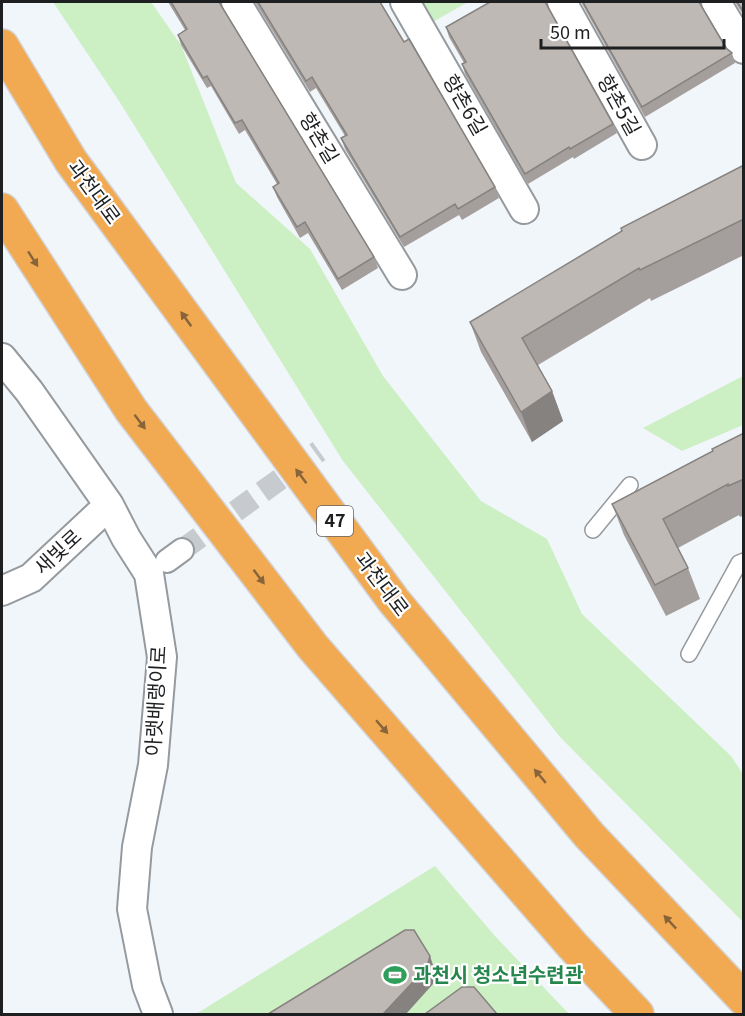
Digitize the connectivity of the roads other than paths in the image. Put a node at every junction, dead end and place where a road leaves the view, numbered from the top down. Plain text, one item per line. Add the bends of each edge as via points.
1 (236, 2) edge
2 (405, 2) edge
3 (562, 2) edge
4 (716, 2) edge
5 (2, 46) edge
6 (744, 49) edge
7 (642, 145) dead end
8 (524, 209) dead end
9 (2, 210) edge
10 (402, 275) dead end
11 (2, 358) edge
12 (630, 485) dead end
13 (109, 505) junction
14 (593, 530) dead end
15 (744, 561) edge
16 (2, 591) edge
17 (689, 654) dead end
18 (744, 999) edge
19 (626, 1009) edge
20 (158, 1014) edge

1 - 10 street, 향촌길
2 - 8 street, 향촌6길
3 - 7 street, 향촌5길
4 - 6 street
18 -> 5 highway, 과천대로 / 47 via 589,835 394,601 71,161
9 -> 19 highway via 130,410 313,647
11 - 13 street, 아랫배랭이로
12 - 14 lane
13 - 16 street, 새빛로 via 31,578
13 - 20 street, 아랫배랭이로 via 149,574 162,657 153,765 137,847 132,909 147,985
15 - 17 lane via 739,563

